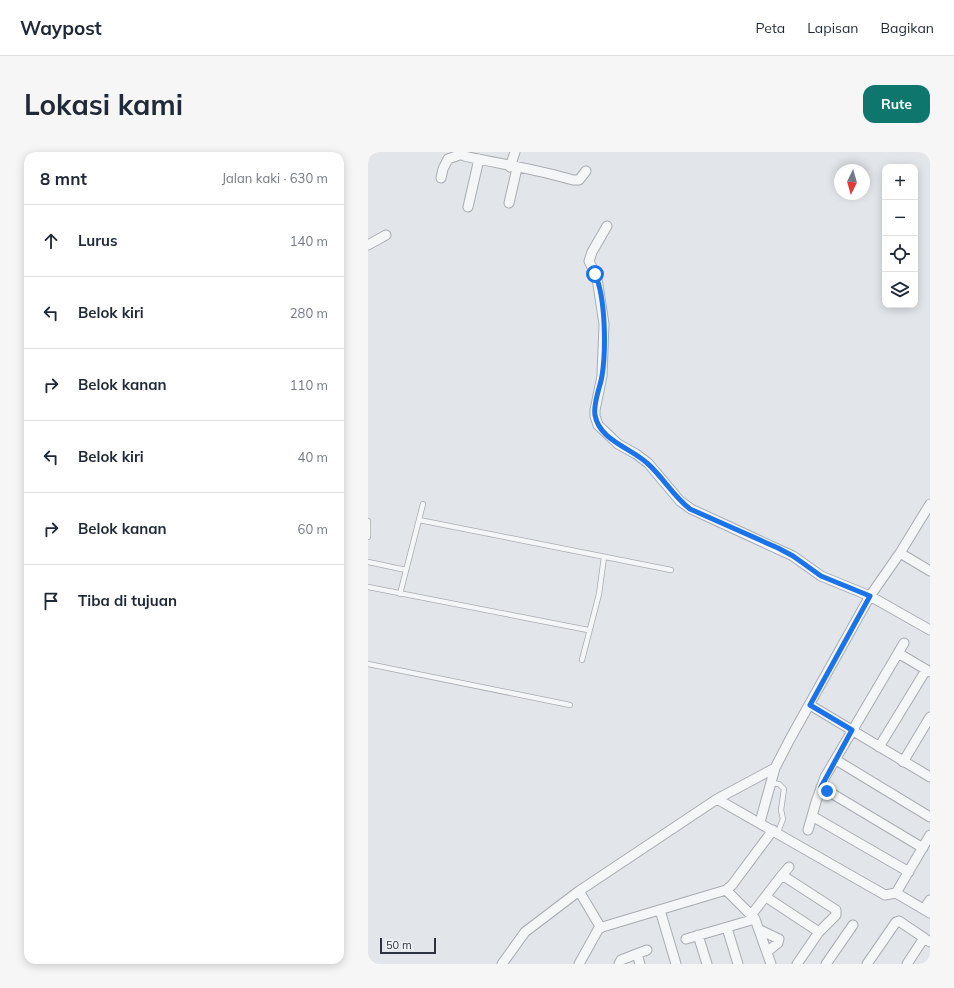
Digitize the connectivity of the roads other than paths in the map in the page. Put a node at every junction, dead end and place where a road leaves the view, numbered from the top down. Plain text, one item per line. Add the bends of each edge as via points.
1 (515, 152) edge
2 (462, 153) edge
3 (479, 159) junction
4 (513, 167) junction
5 (586, 171) dead end
6 (441, 178) dead end
7 (509, 203) dead end
8 (468, 207) dead end
9 (607, 226) dead end
10 (386, 235) dead end
11 (368, 246) edge
12 (423, 504) dead end
13 (930, 505) edge
14 (419, 520) junction
15 (368, 522) edge
16 (368, 537) edge
17 (900, 553) junction
18 (604, 557) junction
19 (368, 562) edge
20 (406, 570) junction
21 (671, 570) dead end
22 (930, 571) edge
23 (368, 588) edge
24 (400, 594) junction
25 (870, 596) junction
26 (588, 630) junction
27 (930, 630) edge
28 (904, 643) dead end
29 (898, 653) junction
30 (582, 660) dead end
31 (368, 664) edge
32 (928, 671) edge
33 (570, 705) dead end
34 (810, 705) junction
35 (930, 717) edge
36 (852, 730) junction
37 (878, 747) junction
38 (836, 760) junction
39 (903, 762) junction
40 (775, 768) junction
41 (930, 776) edge
42 (771, 783) junction
43 (821, 787) junction
44 (717, 799) junction
45 (812, 816) junction
46 (930, 816) edge
47 (760, 822) junction
48 (808, 830) dead end
49 (775, 831) junction
50 (930, 835) edge
51 (923, 848) junction
52 (788, 866) dead end
53 (909, 872) junction
54 (782, 875) junction
55 (726, 890) junction
56 (579, 891) junction
57 (896, 893) junction
58 (766, 897) junction
59 (930, 900) edge
60 (660, 910) junction
61 (927, 911) edge
62 (753, 917) junction
63 (853, 925) dead end
64 (601, 928) junction
65 (726, 928) junction
66 (760, 930) junction
67 (820, 932) junction
68 (698, 935) junction
69 (686, 939) dead end
70 (927, 940) edge
71 (647, 950) dead end
72 (768, 951) junction
73 (637, 954) junction
74 (502, 964) edge
75 (579, 964) edge
76 (619, 964) edge
77 (640, 964) edge
78 (676, 964) edge
79 (707, 964) edge
80 (738, 964) edge
81 (771, 964) edge
82 (797, 964) edge
83 (826, 964) edge
84 (867, 964) edge
85 (907, 964) edge

1 - 4 street
2 - 3 street
2 - 6 street via 448,159
3 - 4 street
3 - 8 street
4 - 5 street via 578,180
4 - 7 street
9 - 25 street via 589,261 597,278 604,324 602,376 595,410 598,425 618,444 648,463 690,509 778,548 821,576
10 - 11 street
12 - 14 lane
13 - 17 street
14 - 18 lane
14 - 20 lane
15 - 16 lane
17 - 22 street
17 - 25 street
18 - 21 lane
18 - 26 lane via 599,594
19 - 20 lane
20 - 24 lane
23 - 24 lane
24 - 26 lane
25 - 27 street
25 - 34 street
26 - 30 lane
28 - 29 street
29 - 32 street
29 - 36 street
31 - 33 lane
32 - 37 street
34 - 36 street
34 - 40 street
35 - 39 street
36 - 37 street
36 - 38 street
37 - 39 street
38 - 43 street
38 - 46 street
39 - 41 street
40 - 42 street
40 - 44 street
42 - 47 street
42 - 49 lane via 779,784 784,790 781,810 783,819
43 - 45 street
43 - 51 street
44 - 47 street
44 - 56 street
45 - 48 street
45 - 53 street
47 - 49 street
49 - 55 street
49 - 57 street via 885,895
50 - 51 street
51 - 53 street
52 - 54 street
53 - 57 street
54 - 58 street
54 - 67 street via 836,910 836,915
55 - 60 street
55 - 62 street
56 - 64 street
56 - 74 street via 525,932
57 - 61 street
58 - 62 street
58 - 67 street
59 - 61 street
60 - 64 street
60 - 78 street
62 - 65 street
62 - 66 street
63 - 83 street
64 - 75 street via 593,937
65 - 68 street
65 - 80 street
66 - 72 street
66 - 72 street via 779,939
67 - 82 street
68 - 69 street
68 - 79 street
70 - 84 street via 899,921 896,922
70 - 85 street
71 - 73 street
72 - 81 street
73 - 76 street via 621,960
73 - 77 street

